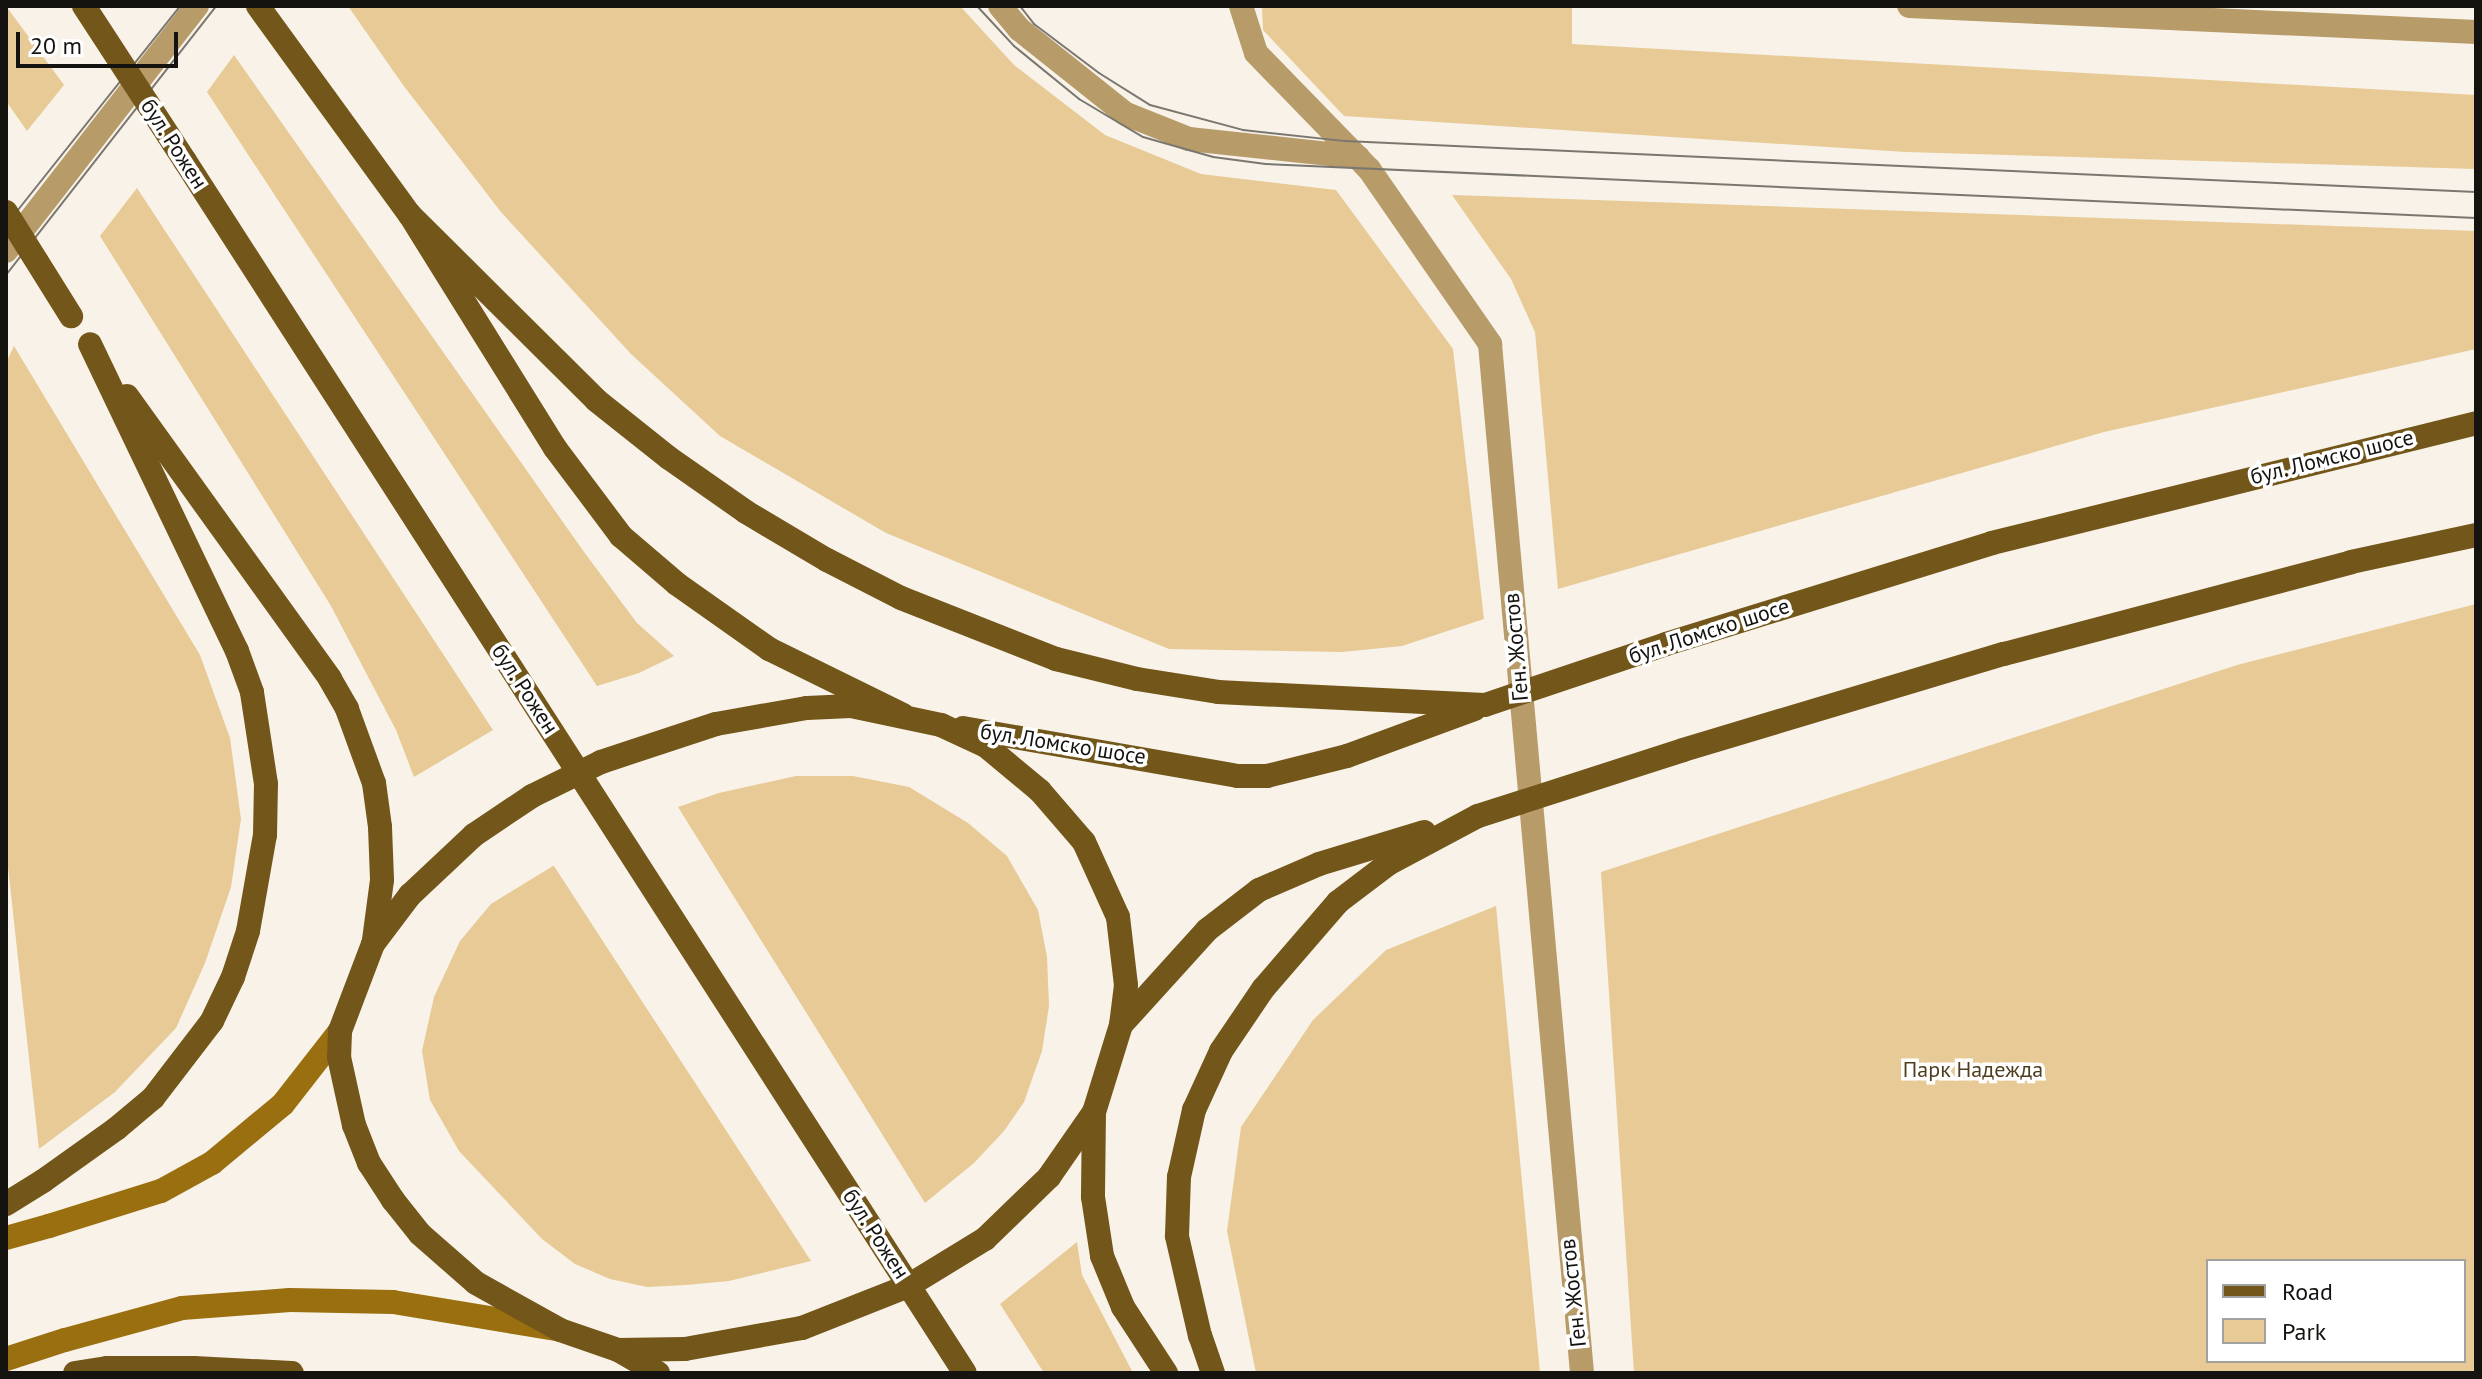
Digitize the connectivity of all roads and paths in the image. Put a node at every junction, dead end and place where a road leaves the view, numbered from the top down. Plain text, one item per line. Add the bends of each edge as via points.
1 (84, 6) edge
2 (197, 6) edge
3 (258, 6) edge
4 (1000, 6) edge
5 (1241, 6) edge
6 (1909, 6) edge
7 (1963, 7) edge
8 (2435, 18) edge
9 (2476, 32) edge
10 (1358, 157) junction
11 (6, 212) edge
12 (410, 215) junction
13 (6, 251) edge
14 (90, 344) junction
15 (2476, 423) edge
16 (2476, 535) edge
17 (1485, 705) junction
18 (903, 715) junction
19 (941, 725) junction
20 (1478, 816) junction
21 (373, 944) junction
22 (1121, 1025) junction
23 (340, 1031) junction
24 (1094, 1112) junction
25 (6, 1204) edge
26 (6, 1238) edge
27 (560, 1330) junction
28 (618, 1350) junction
29 (6, 1359) edge
30 (75, 1373) edge
31 (292, 1373) edge
32 (658, 1373) edge
33 (965, 1373) edge
34 (1166, 1373) edge
35 (1213, 1373) edge
36 (1582, 1373) edge

1 - 33 main road, бул. Рожен, bridge
2 - 13 street
3 - 12 main road
4 - 10 street via 1019,29 1126,114 1189,139
5 - 10 street, Ген. Жостов via 1256,53
6 - 7 street
7 - 8 street
8 - 9 street
10 - 36 street, Ген. Жостов via 1490,344
11 - 14 main road, bridge
12 - 17 main road via 596,400 669,458 746,512 901,598 1056,659 1137,679 1218,692
12 - 18 main road via 555,448 621,536 677,584 769,649
14 - 21 main road via 347,709 374,783 380,827 382,880
14 - 25 main road, bridge via 252,692 266,784 265,835 248,931 212,1021 153,1098
15 - 17 main road, бул. Ломско шосе, bridge via 1992,543
16 - 20 main road, bridge via 2351,562 2004,654
17 - 19 main road, бул. Ломско шосе via 1347,756 1267,776 1238,776
18 - 19 main road
18 - 21 main road, bridge via 851,706 807,708 716,724 601,762 532,796 474,835 410,895
19 - 22 main road via 986,746 1029,782 1084,842 1118,917 1126,985
20 - 22 main road via 1319,864 1259,890 1207,930
20 - 35 main road via 1388,864 1338,902 1263,989 1221,1051 1194,1110 1179,1177 1177,1236
21 - 23 main road
22 - 24 main road
23 - 26 main road, bridge via 283,1104 212,1163 161,1191
23 - 27 main road via 339,1057 354,1125 369,1163 393,1200 420,1234 476,1283
24 - 28 main road, bridge via 1049,1177 985,1239 908,1286 802,1328 685,1349
24 - 34 main road via 1093,1197 1102,1256 1123,1307
27 - 28 main road
27 - 29 main road, bridge via 393,1302 290,1300 182,1308
28 - 32 main road
30 - 31 main road via 107,1368

